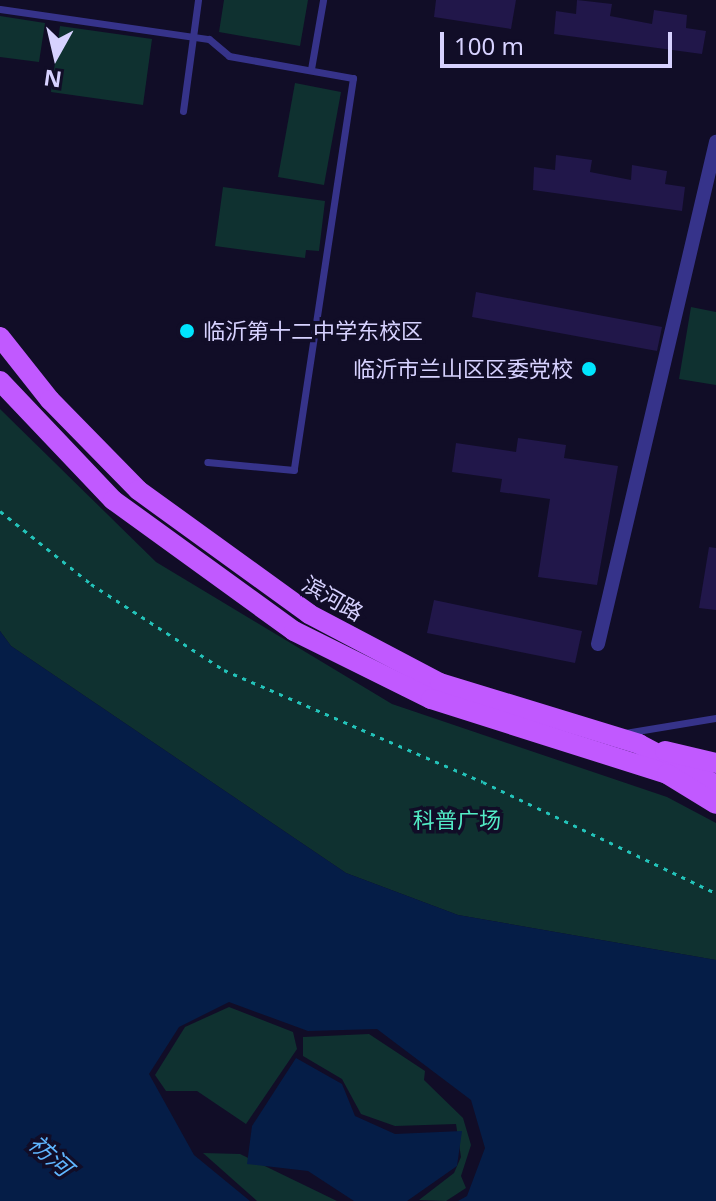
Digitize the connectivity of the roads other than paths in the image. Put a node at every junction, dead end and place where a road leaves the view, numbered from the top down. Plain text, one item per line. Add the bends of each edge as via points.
1 (198, 0) edge
2 (323, 0) edge
3 (0, 9) edge
4 (193, 37) junction
5 (311, 69) junction
6 (183, 111) dead end
7 (716, 142) edge
8 (0, 337) edge
9 (0, 381) edge
10 (207, 462) dead end
11 (598, 644) dead end
12 (716, 718) edge
13 (616, 737) junction
14 (639, 744) junction
15 (716, 763) edge
16 (716, 785) edge
17 (716, 804) edge

1 - 4 lane
2 - 5 lane
3 - 4 lane
4 - 5 lane via 209,39 229,56
4 - 6 lane
5 - 10 lane via 353,78 294,470
7 - 11 street
8 - 13 main road, 滨河路 via 50,400 138,490 309,614 440,683
9 - 17 main road, 滨河路 via 113,500 294,631 431,699 667,774
12 - 13 lane
13 - 14 main road, 滨河路
14 - 15 main road
14 - 16 main road, 滨河路

